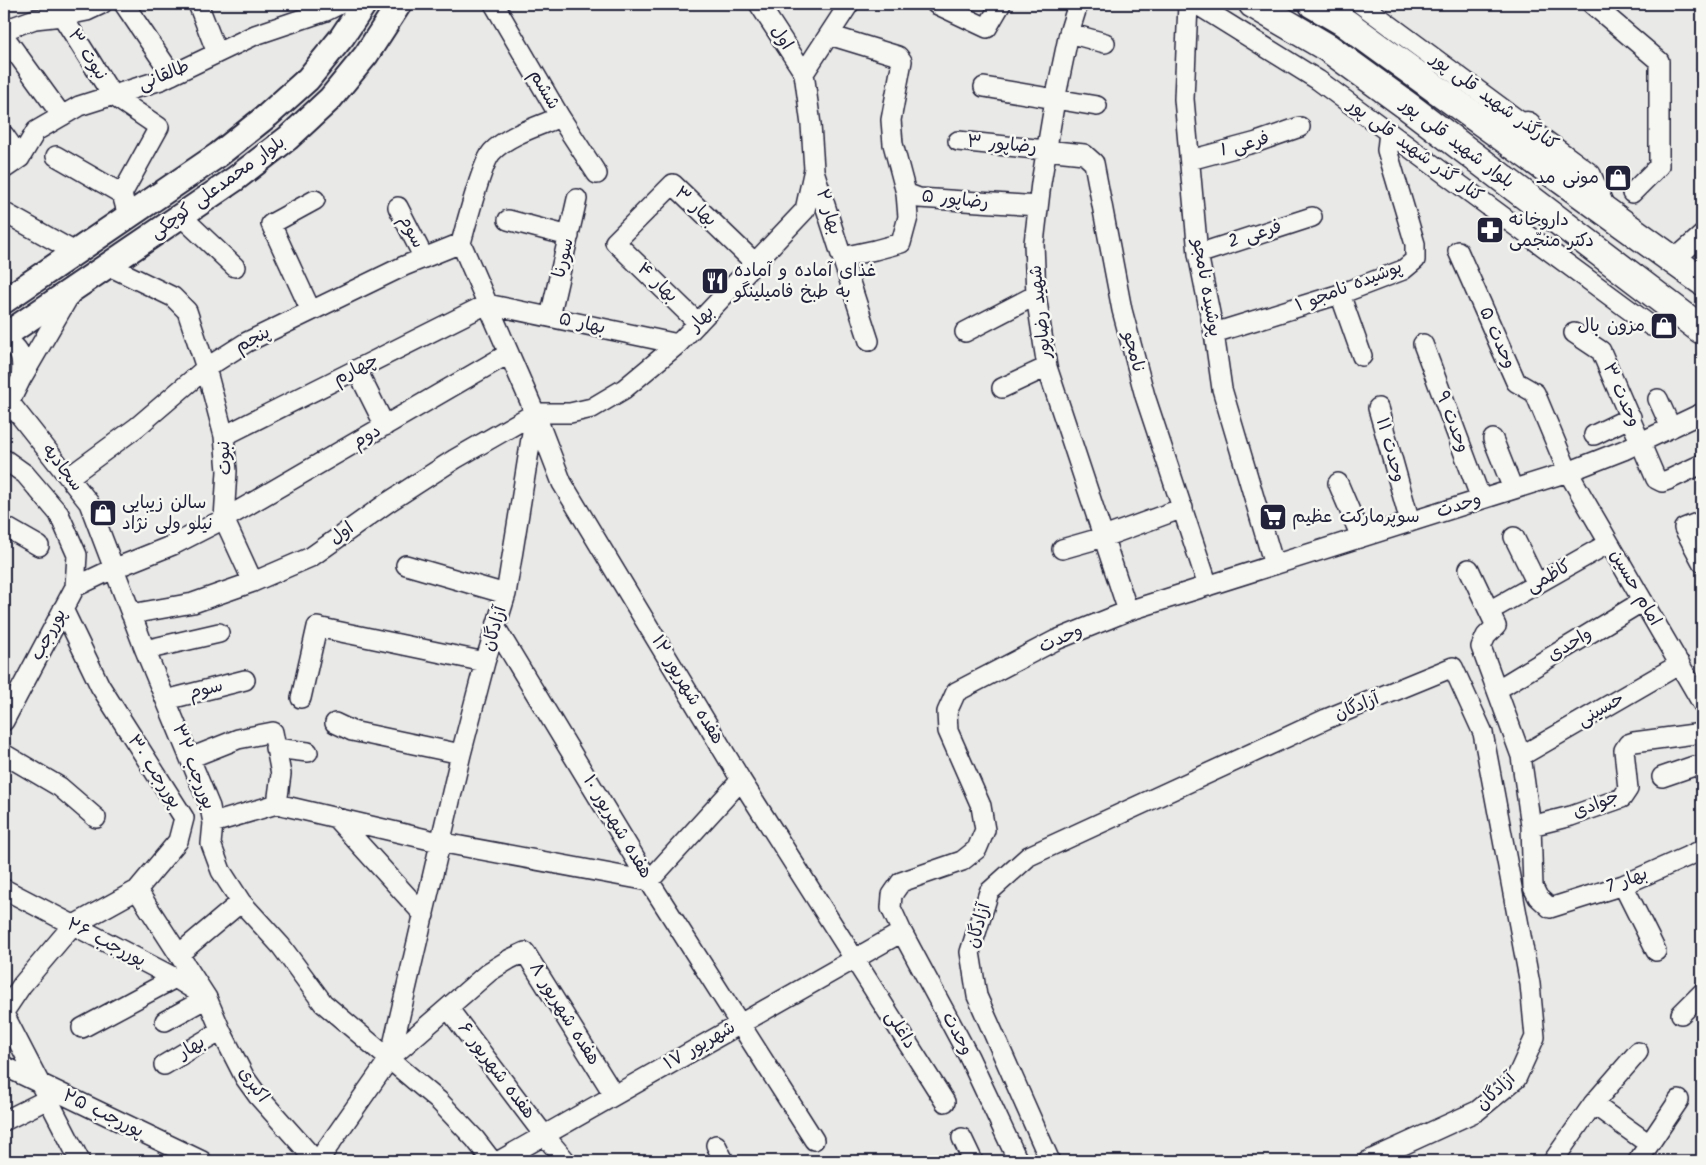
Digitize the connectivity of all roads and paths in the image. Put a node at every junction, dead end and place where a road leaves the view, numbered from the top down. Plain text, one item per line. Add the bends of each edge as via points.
1 (102, 4) edge
2 (124, 4) edge
3 (198, 4) edge
4 (340, 4) edge
5 (364, 4) edge
6 (399, 4) edge
7 (494, 4) edge
8 (759, 4) edge
9 (849, 4) edge
10 (936, 4) edge
11 (1001, 4) edge
12 (1078, 4) edge
13 (1188, 4) edge
14 (1196, 4) edge
15 (1252, 4) edge
16 (1313, 4) edge
17 (1592, 4) edge
18 (1352, 13) edge
19 (62, 16) junction
20 (4, 30) edge
21 (1069, 33) junction
22 (829, 35) junction
23 (4, 36) edge
24 (1105, 43) dead end
25 (1328, 48) junction
26 (217, 53) junction
27 (804, 73) junction
28 (172, 75) junction
29 (984, 87) dead end
30 (112, 95) junction
31 (1055, 100) junction
32 (1097, 106) dead end
33 (1409, 107) junction
34 (62, 116) junction
35 (560, 117) junction
36 (1300, 127) dead end
37 (1389, 132) junction
38 (4, 135) edge
39 (958, 141) dead end
40 (1046, 150) junction
41 (56, 156) dead end
42 (20, 158) junction
43 (1190, 160) junction
44 (4, 169) edge
45 (814, 170) junction
46 (598, 174) dead end
47 (906, 193) junction
48 (1632, 193) dead end
49 (122, 194) junction
50 (577, 198) dead end
51 (316, 200) dead end
52 (1038, 206) junction
53 (398, 207) dead end
54 (7, 214) dead end
55 (128, 216) junction
56 (181, 216) junction
57 (1312, 217) dead end
58 (508, 220) dead end
59 (1702, 235) edge
60 (569, 236) junction
61 (614, 242) joint
62 (461, 243) junction
63 (1458, 251) dead end
64 (75, 252) junction
65 (1198, 254) junction
66 (842, 257) junction
67 (424, 258) junction
68 (1674, 260) junction
69 (755, 263) junction
70 (107, 265) junction
71 (235, 267) dead end
72 (1702, 281) edge
73 (73, 288) junction
74 (1340, 294) junction
75 (1036, 295) junction
76 (4, 300) edge
77 (487, 304) junction
78 (312, 311) junction
79 (550, 317) junction
80 (698, 323) junction
81 (1651, 326) dead end
82 (1702, 330) edge
83 (965, 332) dead end
84 (1574, 332) dead end
85 (1214, 333) junction
86 (4, 336) edge
87 (4, 340) edge
88 (869, 341) dead end
89 (678, 344) junction
90 (1422, 344) dead end
91 (508, 354) junction
92 (1362, 356) dead end
93 (1047, 367) junction
94 (206, 368) junction
95 (357, 370) junction
96 (21, 379) junction
97 (1002, 388) dead end
98 (1658, 400) dead end
99 (7, 408) edge
100 (1378, 408) dead end
101 (535, 413) junction
102 (1702, 413) edge
103 (1631, 417) junction
104 (385, 426) junction
105 (1671, 428) junction
106 (1594, 435) dead end
107 (224, 436) junction
108 (1492, 439) dead end
109 (1641, 442) junction
110 (4, 458) edge
111 (1702, 464) edge
112 (1568, 472) junction
113 (69, 477) junction
114 (1338, 483) dead end
115 (1513, 489) junction
116 (1481, 499) junction
117 (1184, 508) junction
118 (224, 519) junction
119 (1702, 521) edge
120 (1410, 522) junction
121 (4, 526) edge
122 (1104, 537) junction
123 (1361, 537) junction
124 (1514, 537) dead end
125 (1609, 543) junction
126 (40, 546) dead end
127 (1062, 549) dead end
128 (1702, 562) edge
129 (406, 565) dead end
130 (1274, 565) junction
131 (113, 569) junction
132 (1470, 569) dead end
133 (253, 582) junction
134 (1537, 584) junction
135 (1208, 586) junction
136 (75, 587) junction
137 (506, 594) junction
138 (1643, 601) junction
139 (63, 610) junction
140 (1128, 611) junction
141 (1489, 611) junction
142 (132, 614) junction
143 (496, 628) junction
144 (219, 633) dead end
145 (146, 650) junction
146 (485, 662) junction
147 (1680, 664) junction
148 (245, 680) dead end
149 (1498, 689) junction
150 (301, 698) dead end
151 (166, 700) junction
152 (1702, 704) edge
153 (4, 721) edge
154 (335, 723) dead end
155 (1702, 733) edge
156 (274, 740) junction
157 (308, 752) dead end
158 (4, 754) edge
159 (461, 754) junction
160 (1521, 756) junction
161 (190, 758) junction
162 (1700, 768) edge
163 (1662, 777) dead end
164 (741, 780) junction
165 (277, 804) junction
166 (334, 817) junction
167 (96, 818) dead end
168 (213, 823) junction
169 (1531, 826) junction
170 (439, 842) junction
171 (1702, 850) edge
172 (649, 881) junction
173 (1623, 885) junction
174 (4, 889) edge
175 (137, 890) junction
176 (241, 902) junction
177 (424, 915) junction
178 (72, 926) junction
179 (902, 932) junction
180 (1656, 951) dead end
181 (179, 954) junction
182 (854, 959) junction
183 (174, 978) junction
184 (1702, 993) edge
185 (207, 998) junction
186 (448, 1008) junction
187 (4, 1013) edge
188 (1681, 1014) dead end
189 (164, 1021) dead end
190 (740, 1024) junction
191 (82, 1028) dead end
192 (221, 1031) junction
193 (1638, 1052) dead end
194 (390, 1058) junction
195 (164, 1065) dead end
196 (4, 1066) edge
197 (39, 1083) junction
198 (614, 1095) junction
199 (48, 1099) junction
200 (1679, 1100) dead end
201 (945, 1102) dead end
202 (1593, 1104) junction
203 (4, 1121) edge
204 (544, 1135) junction
205 (962, 1138) dead end
206 (814, 1140) dead end
207 (1649, 1144) junction
208 (80, 1161) edge
209 (202, 1161) edge
210 (317, 1161) edge
211 (492, 1161) edge
212 (499, 1161) edge
213 (566, 1161) edge
214 (973, 1161) edge
215 (1018, 1161) edge
216 (1050, 1161) edge
217 (1368, 1161) edge
218 (1553, 1161) edge
219 (1638, 1161) edge

1 - 19 street
2 - 28 street
3 - 26 street
4 - 26 street, طالقانی via 255,35
5 - 55 main road, بلوار محمدعلی کوچکی via 308,79 268,115 218,155
6 - 56 main road, بلوار محمدعلی کوچکی via 366,55 330,100 235,179
7 - 35 street, ششم
8 - 27 street, اول
9 - 22 street
10 - 11 street via 987,28
12 - 21 street, شهید رضاپور
13 - 43 street, پوشیده نامجو via 1184,99
14 - 37 street, کنار گذر شهید قلی پور via 1318,80
15 - 25 highway, بلوار شهید قلی پور
16 - 18 highway, بلوار شهید قلی پور
17 - 48 street via 1659,61 1659,166
18 - 25 highway
18 - 68 highway, بلوار شهید قلی پور via 1520,136 1609,215
19 - 20 street via 35,19
19 - 30 street, نبوت ۳
21 - 24 street
21 - 31 street, شهید رضاپور
22 - 27 street
22 - 47 street, رضاپور ۵ via 898,56 902,61 891,120
23 - 34 street
25 - 33 highway, بلوار شهید قلی پور
26 - 28 street, طالقانی
27 - 45 street, بهار
28 - 30 street, طالقانی
29 - 31 street
30 - 34 street, طالقانی via 79,106
30 - 49 street via 159,127
31 - 32 street
31 - 40 street, شهید رضاپور
33 - 37 street
33 - 82 highway, بلوار شهید قلی پور
34 - 42 street, طالقانی via 36,131
35 - 46 street, ششم
35 - 62 street via 505,141 491,153
36 - 43 street, فرعی 1
37 - 74 street, پوشیده نامجو ۱ via 1387,150 1415,244 1415,260 1403,270
37 - 81 street, کنار گذر شهید قلی پور
38 - 42 street
39 - 40 street, رضاپور ۳
40 - 52 street, شهید رضاپور
40 - 117 street, نامجو via 1084,154 1094,163 1122,310 1145,396
41 - 49 street
42 - 44 street, طالقانی
43 - 65 street, پوشیده نامجو
45 - 66 street, بهار ۲
45 - 69 street, بهار via 805,210
47 - 52 street, رضاپور ۵ via 919,198
47 - 66 street via 908,217 901,243
49 - 55 street
50 - 60 street, سورنا
51 - 78 street via 271,224
52 - 75 street, شهید رضاپور via 1034,243
53 - 67 street, سوم
54 - 64 street
55 - 64 main road, بلوار محمدعلی کوچکی
56 - 70 main road, بلوار محمدعلی کوچکی
56 - 71 street
57 - 65 street, فرعی 2
58 - 60 street
59 - 68 street
60 - 79 street, سورنا
61 - 69 street, بهار ۳ via 673,184
61 - 80 street, بهار ۴
62 - 67 street, پنجم
62 - 77 street, هفده شهریور ۱۲
63 - 112 street, وحدت ۵ via 1516,382 1535,394
64 - 76 main road, بلوار محمدعلی کوچکی
65 - 85 street, پوشیده نامجو
66 - 88 street, بهار ۲
67 - 78 street, پنجم
68 - 72 highway, بلوار شهید قلی پور
69 - 80 street, بهار
70 - 73 main road, بلوار محمدعلی کوچکی
70 - 94 street, نبوت via 173,297 187,311
73 - 86 main road, بلوار محمدعلی کوچکی
73 - 96 street
74 - 85 street, پوشیده نامجو ۱
74 - 92 street
75 - 83 street
75 - 93 street, شهید رضاپور
77 - 79 street, بهار ۵
77 - 91 street, هفده شهریور ۱۲
77 - 95 street, چهارم
78 - 94 street, پنجم via 246,342
79 - 89 street, بهار ۵
80 - 89 street, بهار
84 - 103 street, وحدت ۳ via 1601,351
85 - 130 street, پوشیده نامجو via 1222,388
87 - 96 street via 18,351 22,362
89 - 101 street, بهار via 624,389 592,408 570,413
90 - 116 street, وحدت ۹
91 - 101 street, هفده شهریور ۱۲
91 - 104 street, دوم
93 - 97 street
93 - 122 street, شهید رضاپور
94 - 107 street, نبوت
94 - 113 street, پنجم via 137,427
95 - 104 street
95 - 107 street, چهارم
96 - 99 street
98 - 105 street
99 - 113 street, سجادیه
100 - 120 street, وحدت ۱۱
101 - 133 street, اول via 455,459 311,557
101 - 137 street, آزادگان
101 - 164 street, هفده شهریور ۱۲ via 562,483
102 - 105 street, وحدت
103 - 106 street
103 - 109 street, وحدت ۳
104 - 118 street, دوم
105 - 109 street, وحدت
107 - 118 street, نبوت via 227,471
108 - 115 street
109 - 111 street, وحدت ۳ via 1656,478 1662,482
109 - 112 street, وحدت
110 - 136 street via 25,474 59,514 77,555
112 - 115 street, وحدت
112 - 125 street, امام حسین
113 - 131 street, سجادیه via 89,503
114 - 123 street
115 - 116 street, وحدت
116 - 120 street, وحدت
117 - 122 street
117 - 135 street, نامجو
118 - 131 street via 173,545
118 - 133 street
119 - 128 street via 1684,528
120 - 123 street, وحدت
121 - 126 street
122 - 127 street
122 - 140 street, شهید رضاپور
123 - 130 street, وحدت
124 - 134 street
125 - 134 street, کاظمی
125 - 138 street, امام حسین
129 - 137 street
130 - 135 street, وحدت
131 - 136 street
131 - 142 street, پوررجب ۳۲
132 - 141 street
133 - 142 street, اول via 193,603
134 - 141 street, کاظمی
135 - 140 street, وحدت
136 - 139 street, پوررجب
137 - 143 street, آزادگان
138 - 147 street, امام حسین
138 - 149 street, واحدی
139 - 153 street, پوررجب
139 - 175 street, پوررجب ۳۰ via 100,686 184,818 178,840
140 - 179 street, وحدت via 1056,640 956,692 947,712 948,730 981,806 985,830 977,849 962,861 901,882 892,895 891,908
141 - 149 street via 1496,626 1481,646
142 - 145 street, پوررجب ۳۲
143 - 146 street, آزادگان
143 - 172 street, هفده شهریور ۱۰
144 - 145 street
145 - 151 street, پوررجب ۳۲
146 - 150 street via 317,627
146 - 159 street, آزادگان
147 - 152 street, امام حسین
147 - 160 street, حسینی
148 - 151 street, سوم
149 - 160 street
151 - 161 street, پوررجب ۳۲
154 - 159 street via 352,731
155 - 169 street, جوادی via 1628,744 1624,750 1628,789 1622,798
156 - 157 street
156 - 161 street via 238,739
156 - 165 street via 280,774
158 - 167 street via 60,787
159 - 170 street, آزادگان
160 - 169 street
161 - 168 street, پوررجب ۳۲ via 210,807
162 - 163 street
164 - 172 street
164 - 182 street, هفده شهریور ۱۲
165 - 166 street
165 - 168 street
166 - 170 street
166 - 177 street
168 - 176 street, پوررجب ۳۲ via 211,844 222,871
169 - 173 street, بهار 7 via 1533,887 1550,908
170 - 172 street
170 - 177 street, آزادگان
171 - 173 street, بهار 7
172 - 190 street, هفده شهریور ۱۰
173 - 180 street
174 - 178 street, پوررجب ۲۶
175 - 178 street, پوررجب ۳۰
175 - 181 street, اکبری
176 - 181 street
176 - 194 street, پوررجب ۳۲ via 281,946 323,1003
177 - 194 street, آزادگان
178 - 183 street, پوررجب ۲۶
178 - 187 street via 22,984
179 - 182 street, ۱۷ شهریور
179 - 215 street, وحدت via 969,1057
181 - 185 street, اکبری
182 - 190 street, ۱۷ شهریور
182 - 201 street, داغلی
183 - 185 street, پوررجب ۲۶
183 - 191 street
184 - 188 street
185 - 189 street
185 - 192 street, اکبری
186 - 194 street, هفده شهریور ۸
186 - 198 street, هفده شهریور ۸ via 489,972 525,952
186 - 204 street, هفده شهریور ۶
187 - 197 street
190 - 198 street, ۱۷ شهریور
190 - 206 street, هفده شهریور ۱۰
192 - 195 street, بهار
192 - 210 street, اکبری via 258,1096
193 - 202 street
194 - 210 street
194 - 211 street, پوررجب ۳۲ via 439,1101
196 - 197 street, پوررجب ۲۵
197 - 199 street
197 - 209 street, پوررجب ۲۵
198 - 204 street, ۱۷ شهریور
199 - 203 street
199 - 208 street
200 - 207 street
202 - 207 street
202 - 218 street
204 - 212 street, ۱۷ شهریور
204 - 213 street, هفده شهریور ۶
205 - 214 street
207 - 219 street
216 - 217 street, آزادگان via 976,996 970,952 989,892 1029,856 1326,719 1453,667 1483,734 1530,984 1535,1037 1516,1079 1477,1111

